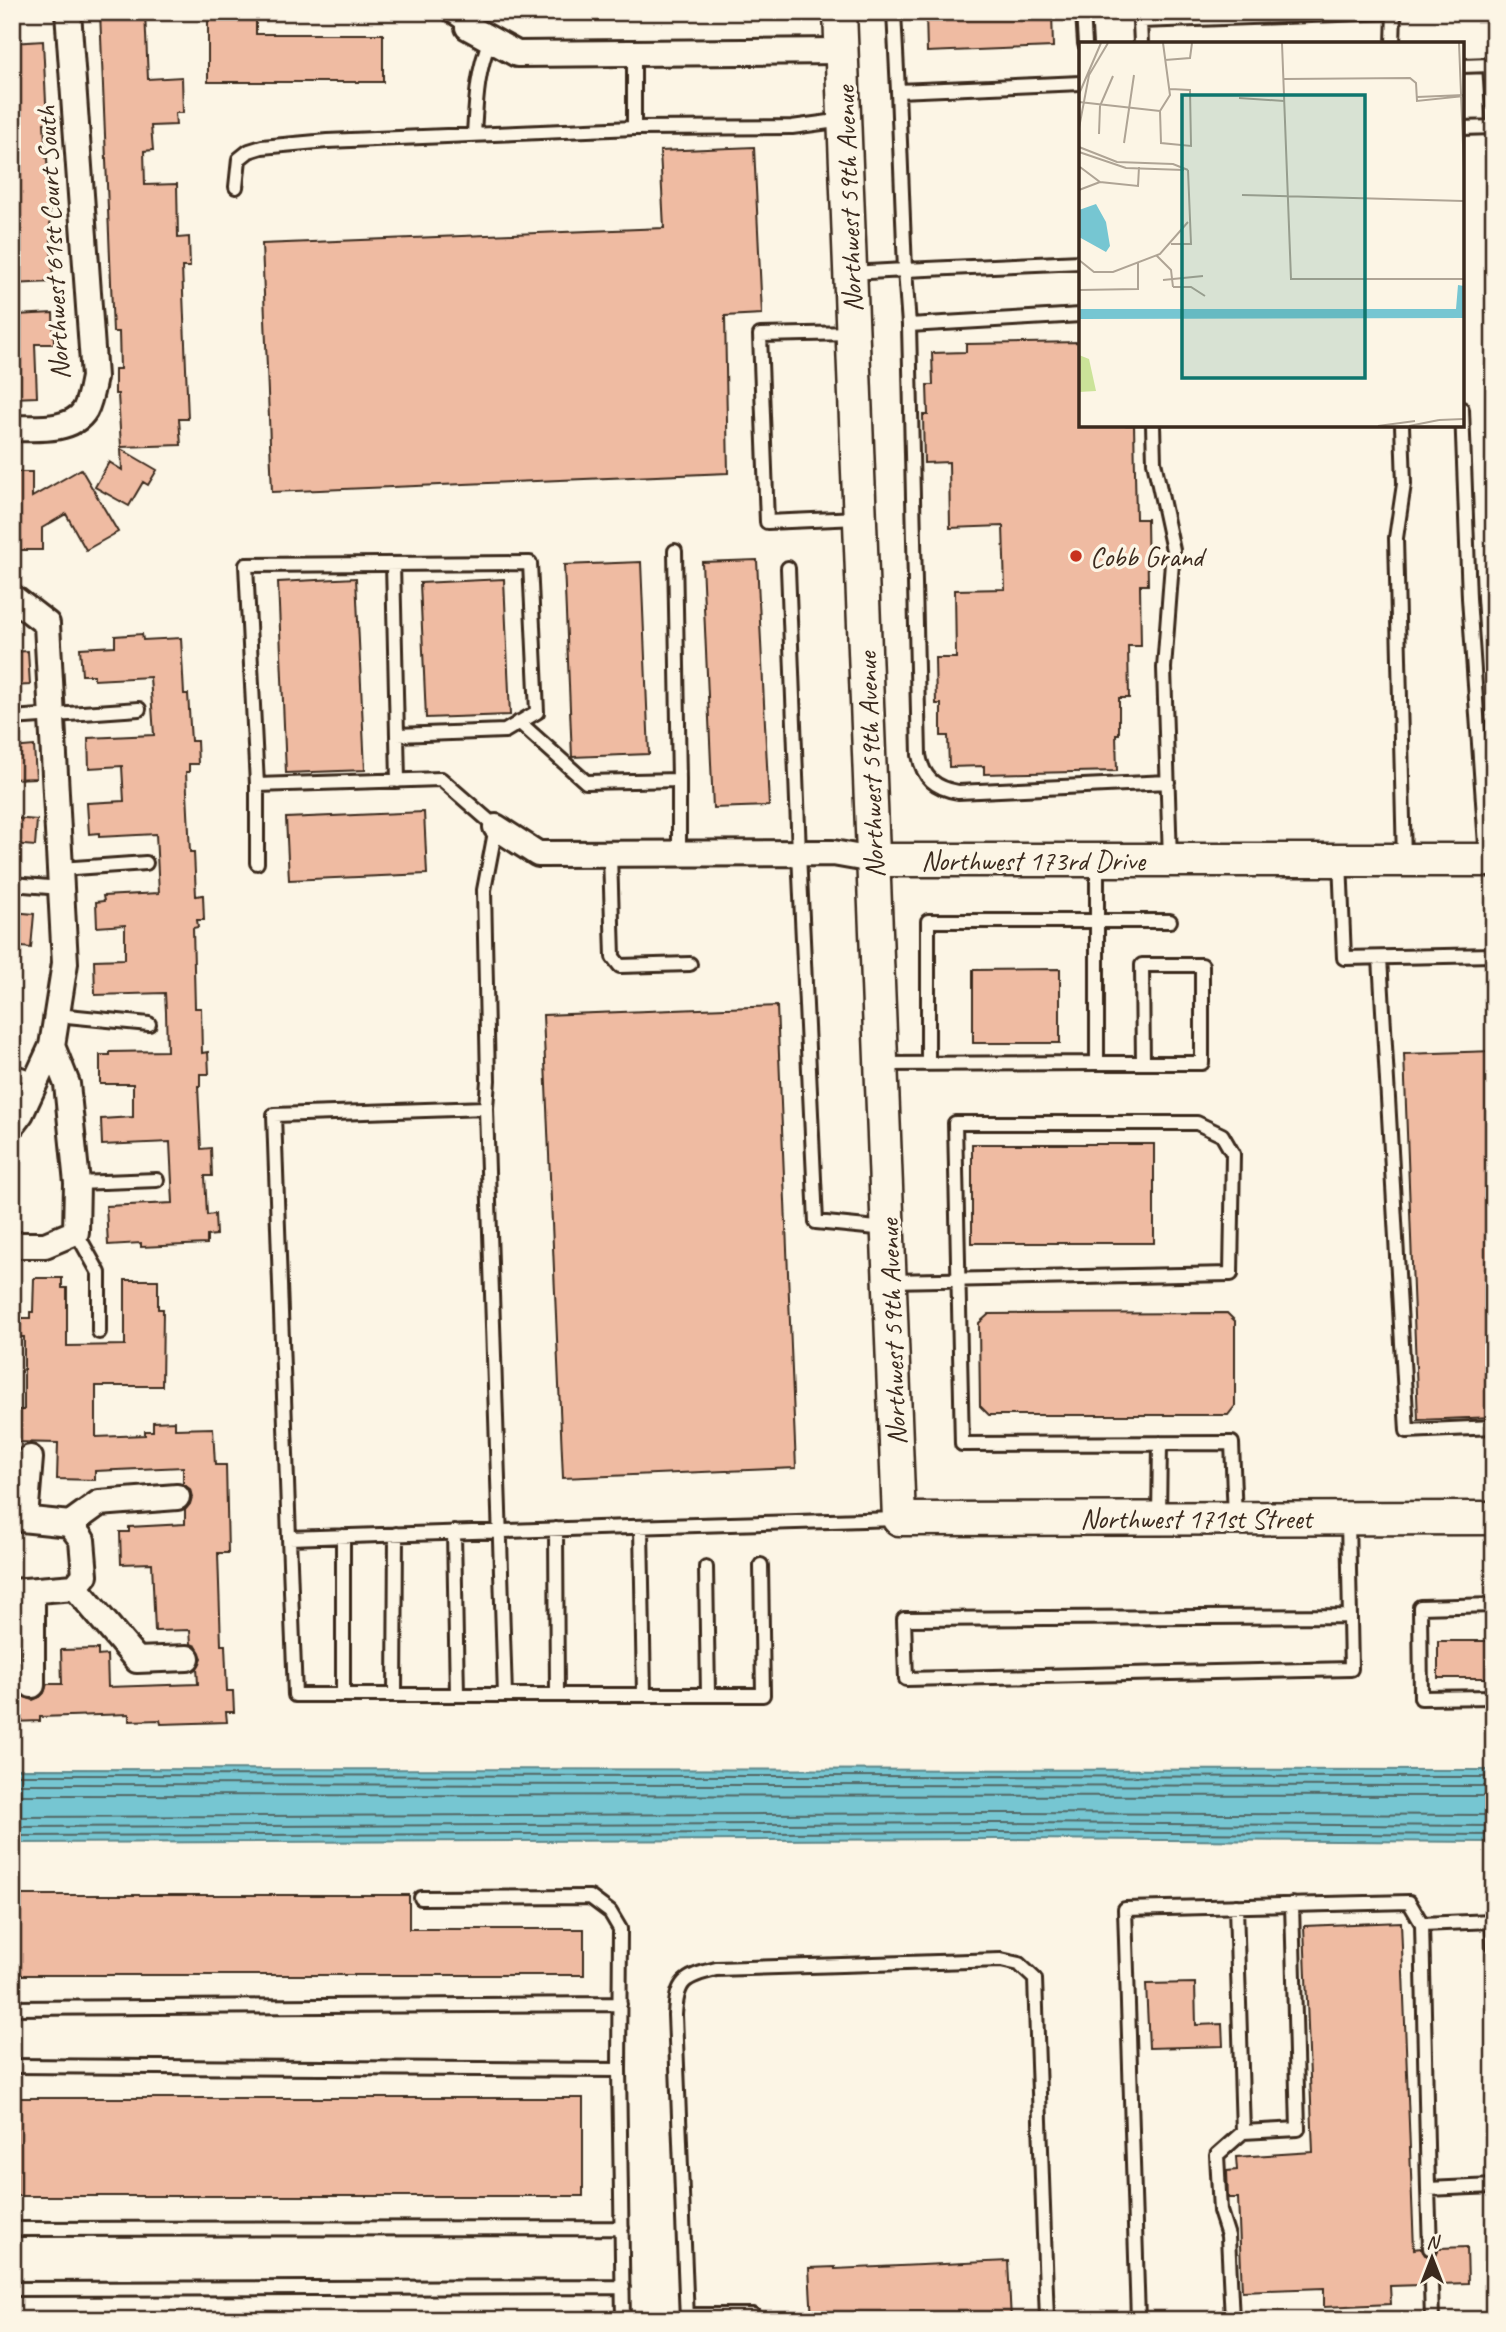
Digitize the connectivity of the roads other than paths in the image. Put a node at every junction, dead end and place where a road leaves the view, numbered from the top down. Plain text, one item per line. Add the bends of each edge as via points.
1 (68, 12) edge
2 (446, 12) edge
3 (840, 12) edge
4 (894, 12) edge
5 (1083, 12) edge
6 (1394, 12) edge
7 (1140, 17) edge
8 (468, 27) joint
9 (490, 40) junction
10 (1085, 42) edge
11 (1141, 42) edge
12 (1393, 42) edge
13 (842, 51) junction
14 (634, 53) junction
15 (1492, 64) edge
16 (1464, 66) edge
17 (1079, 83) edge
18 (898, 91) junction
19 (845, 120) junction
20 (1494, 127) edge
21 (634, 128) junction
22 (1464, 128) edge
23 (474, 134) junction
24 (236, 187) dead end
25 (1079, 262) edge
26 (905, 270) junction
27 (850, 273) junction
28 (1079, 315) edge
29 (909, 325) junction
30 (853, 333) junction
31 (1153, 427) edge
32 (1402, 427) edge
33 (1463, 427) edge
34 (12, 428) edge
35 (860, 518) junction
36 (675, 551) dead end
37 (393, 564) junction
38 (788, 568) dead end
39 (12, 597) edge
40 (12, 616) edge
41 (47, 624) junction
42 (139, 709) dead end
43 (51, 715) junction
44 (12, 718) edge
45 (519, 722) junction
46 (397, 735) junction
47 (398, 780) junction
48 (679, 780) junction
49 (1168, 782) junction
50 (257, 785) junction
51 (496, 827) junction
52 (799, 852) junction
53 (610, 853) junction
54 (679, 853) junction
55 (873, 860) junction
56 (1097, 860) junction
57 (1170, 860) junction
58 (1340, 860) junction
59 (1404, 860) junction
60 (1490, 860) edge
61 (146, 863) dead end
62 (257, 863) dead end
63 (60, 878) junction
64 (12, 884) edge
65 (1097, 921) junction
66 (1170, 921) dead end
67 (1494, 956) edge
68 (1380, 958) junction
69 (690, 964) dead end
70 (57, 1015) junction
71 (149, 1024) dead end
72 (51, 1045) junction
73 (928, 1063) junction
74 (1097, 1063) junction
75 (1143, 1063) junction
76 (881, 1064) junction
77 (12, 1071) edge
78 (36, 1079) junction
79 (486, 1108) junction
80 (12, 1125) edge
81 (157, 1180) dead end
82 (77, 1183) junction
83 (888, 1229) junction
84 (76, 1232) junction
85 (12, 1245) edge
86 (958, 1279) junction
87 (890, 1281) junction
88 (99, 1332) dead end
89 (1494, 1427) edge
90 (1160, 1443) junction
91 (30, 1458) dead end
92 (177, 1497) dead end
93 (19, 1518) edge
94 (1235, 1518) junction
95 (1348, 1518) junction
96 (1494, 1518) edge
97 (899, 1519) junction
98 (1159, 1519) junction
99 (70, 1524) junction
100 (641, 1527) junction
101 (556, 1529) junction
102 (500, 1531) junction
103 (454, 1532) junction
104 (396, 1534) junction
105 (343, 1536) junction
106 (289, 1538) junction
107 (761, 1565) dead end
108 (706, 1567) dead end
109 (75, 1587) junction
110 (22, 1592) edge
111 (1494, 1605) edge
112 (1350, 1616) junction
113 (187, 1658) dead end
114 (32, 1685) dead end
115 (343, 1695) junction
116 (395, 1695) junction
117 (457, 1695) junction
118 (505, 1695) junction
119 (557, 1695) junction
120 (644, 1695) junction
121 (708, 1695) junction
122 (1494, 1697) edge
123 (421, 1898) dead end
124 (1292, 1904) junction
125 (1236, 1906) junction
126 (1493, 1921) edge
127 (1422, 1924) junction
128 (1494, 1948) edge
129 (620, 2004) junction
130 (12, 2008) edge
131 (12, 2066) edge
132 (619, 2070) junction
133 (1244, 2132) junction
134 (1494, 2186) edge
135 (1428, 2189) junction
136 (622, 2228) junction
137 (12, 2229) edge
138 (1430, 2248) dead end
139 (1431, 2284) dead end
140 (623, 2287) junction
141 (12, 2289) edge
142 (687, 2318) edge
143 (623, 2320) edge
144 (753, 2320) edge
145 (1047, 2320) edge
146 (1138, 2320) edge
147 (1232, 2320) edge
148 (1432, 2320) edge

1 - 34 street, Northwest 61st Court South via 94,377 86,410 72,423
2 - 8 lane
3 - 13 street, Northwest 59th Avenue
4 - 18 lane
5 - 10 lane
6 - 7 lane
6 - 12 lane
7 - 11 lane
8 - 9 street
9 - 14 street via 517,54
9 - 23 lane via 476,90
13 - 14 street
13 - 19 street, Northwest 59th Avenue
14 - 21 lane
15 - 16 lane
15 - 20 lane
17 - 18 lane
18 - 26 lane
19 - 21 lane via 792,127
19 - 27 street, Northwest 59th Avenue
20 - 22 lane
21 - 23 lane
23 - 24 lane via 262,147 239,159
25 - 26 lane
26 - 27 lane
26 - 29 lane
27 - 30 street, Northwest 59th Avenue
28 - 29 lane
29 - 49 lane via 921,767 935,785 958,792
30 - 35 street, Northwest 59th Avenue
30 - 35 lane via 760,335 767,522
31 - 49 lane via 1154,462 1173,550 1164,668
32 - 59 lane via 1404,484 1396,538
33 - 60 lane via 1469,598
35 - 55 street, Northwest 59th Avenue
36 - 48 lane
37 - 45 lane via 530,563 537,712
37 - 46 lane
37 - 50 lane via 246,565
38 - 52 lane
39 - 41 street
40 - 41 street
41 - 43 street
42 - 43 lane
43 - 44 lane
43 - 63 street
45 - 46 lane via 505,731
45 - 48 lane via 586,782
46 - 47 lane
47 - 50 lane
47 - 51 lane via 441,779
48 - 54 lane
49 - 57 lane
50 - 62 lane
51 - 53 street, Northwest 173rd Drive via 538,854
51 - 79 lane via 484,890
52 - 54 street, Northwest 173rd Drive
52 - 55 street, Northwest 173rd Drive via 833,852
52 - 83 lane via 816,1222
53 - 54 street, Northwest 173rd Drive
53 - 69 lane via 613,957 620,965
55 - 56 street, Northwest 173rd Drive
55 - 76 street, Northwest 59th Avenue
56 - 57 street, Northwest 173rd Drive
56 - 65 lane
57 - 58 street, Northwest 173rd Drive
58 - 59 street, Northwest 173rd Drive
58 - 68 lane via 1344,958
59 - 60 street, Northwest 173rd Drive
61 - 63 lane
63 - 64 lane
63 - 70 street via 65,963
65 - 66 lane
65 - 73 lane via 928,921
65 - 74 lane
67 - 68 lane
68 - 89 lane via 1407,1431
70 - 71 lane
70 - 72 street
72 - 78 street
72 - 82 street via 67,1084
73 - 74 lane
73 - 76 lane
74 - 75 lane
75 - 75 lane via 1142,965 1202,965 1202,1063
76 - 83 street, Northwest 59th Avenue
77 - 78 lane
78 - 80 street
79 - 102 lane
79 - 106 lane via 274,1115
81 - 82 lane
82 - 84 street
83 - 87 street, Northwest 59th Avenue
84 - 85 street via 45,1245
84 - 88 lane via 99,1273
86 - 86 lane via 955,1124 1198,1123 1222,1135 1233,1154 1231,1274
86 - 87 lane
86 - 90 lane via 962,1444
87 - 97 street, Northwest 59th Avenue
90 - 94 lane via 1232,1443
90 - 98 lane
91 - 93 street
92 - 99 street via 99,1503
93 - 99 street
94 - 95 street, Northwest 171st Street
94 - 98 street, Northwest 171st Street
95 - 96 street, Northwest 171st Street
95 - 112 lane
97 - 98 street, Northwest 171st Street
97 - 100 lane
99 - 109 street via 82,1540 85,1576
100 - 101 lane
100 - 120 lane
101 - 102 lane
101 - 119 lane
102 - 103 lane
102 - 118 lane
103 - 104 lane
103 - 117 lane
104 - 105 lane
104 - 116 lane
105 - 106 lane
105 - 115 lane
106 - 115 lane via 295,1695
107 - 121 lane via 763,1695
108 - 121 lane
109 - 110 street
109 - 113 street via 137,1660
110 - 114 street
111 - 122 lane via 1420,1607 1421,1698
112 - 112 lane via 1351,1669 905,1679 904,1619
115 - 116 lane
116 - 117 lane
117 - 118 lane
118 - 119 lane
119 - 120 lane
120 - 121 lane
123 - 129 lane via 590,1897 610,1912 620,1929
124 - 125 lane
124 - 127 lane via 1409,1902
124 - 133 lane via 1298,2129
125 - 133 lane
125 - 146 lane via 1125,1909
126 - 127 lane
126 - 128 lane
127 - 135 lane
129 - 130 lane
129 - 132 lane
131 - 132 lane
132 - 136 lane
133 - 147 lane via 1217,2155 1220,2211 1228,2236
134 - 135 lane
135 - 138 lane
136 - 137 lane
136 - 140 lane
139 - 148 lane
140 - 141 lane
140 - 143 lane
142 - 144 lane via 753,2315
142 - 145 lane via 676,1992 691,1975 716,1969 1001,1960 1019,1964 1035,1979

